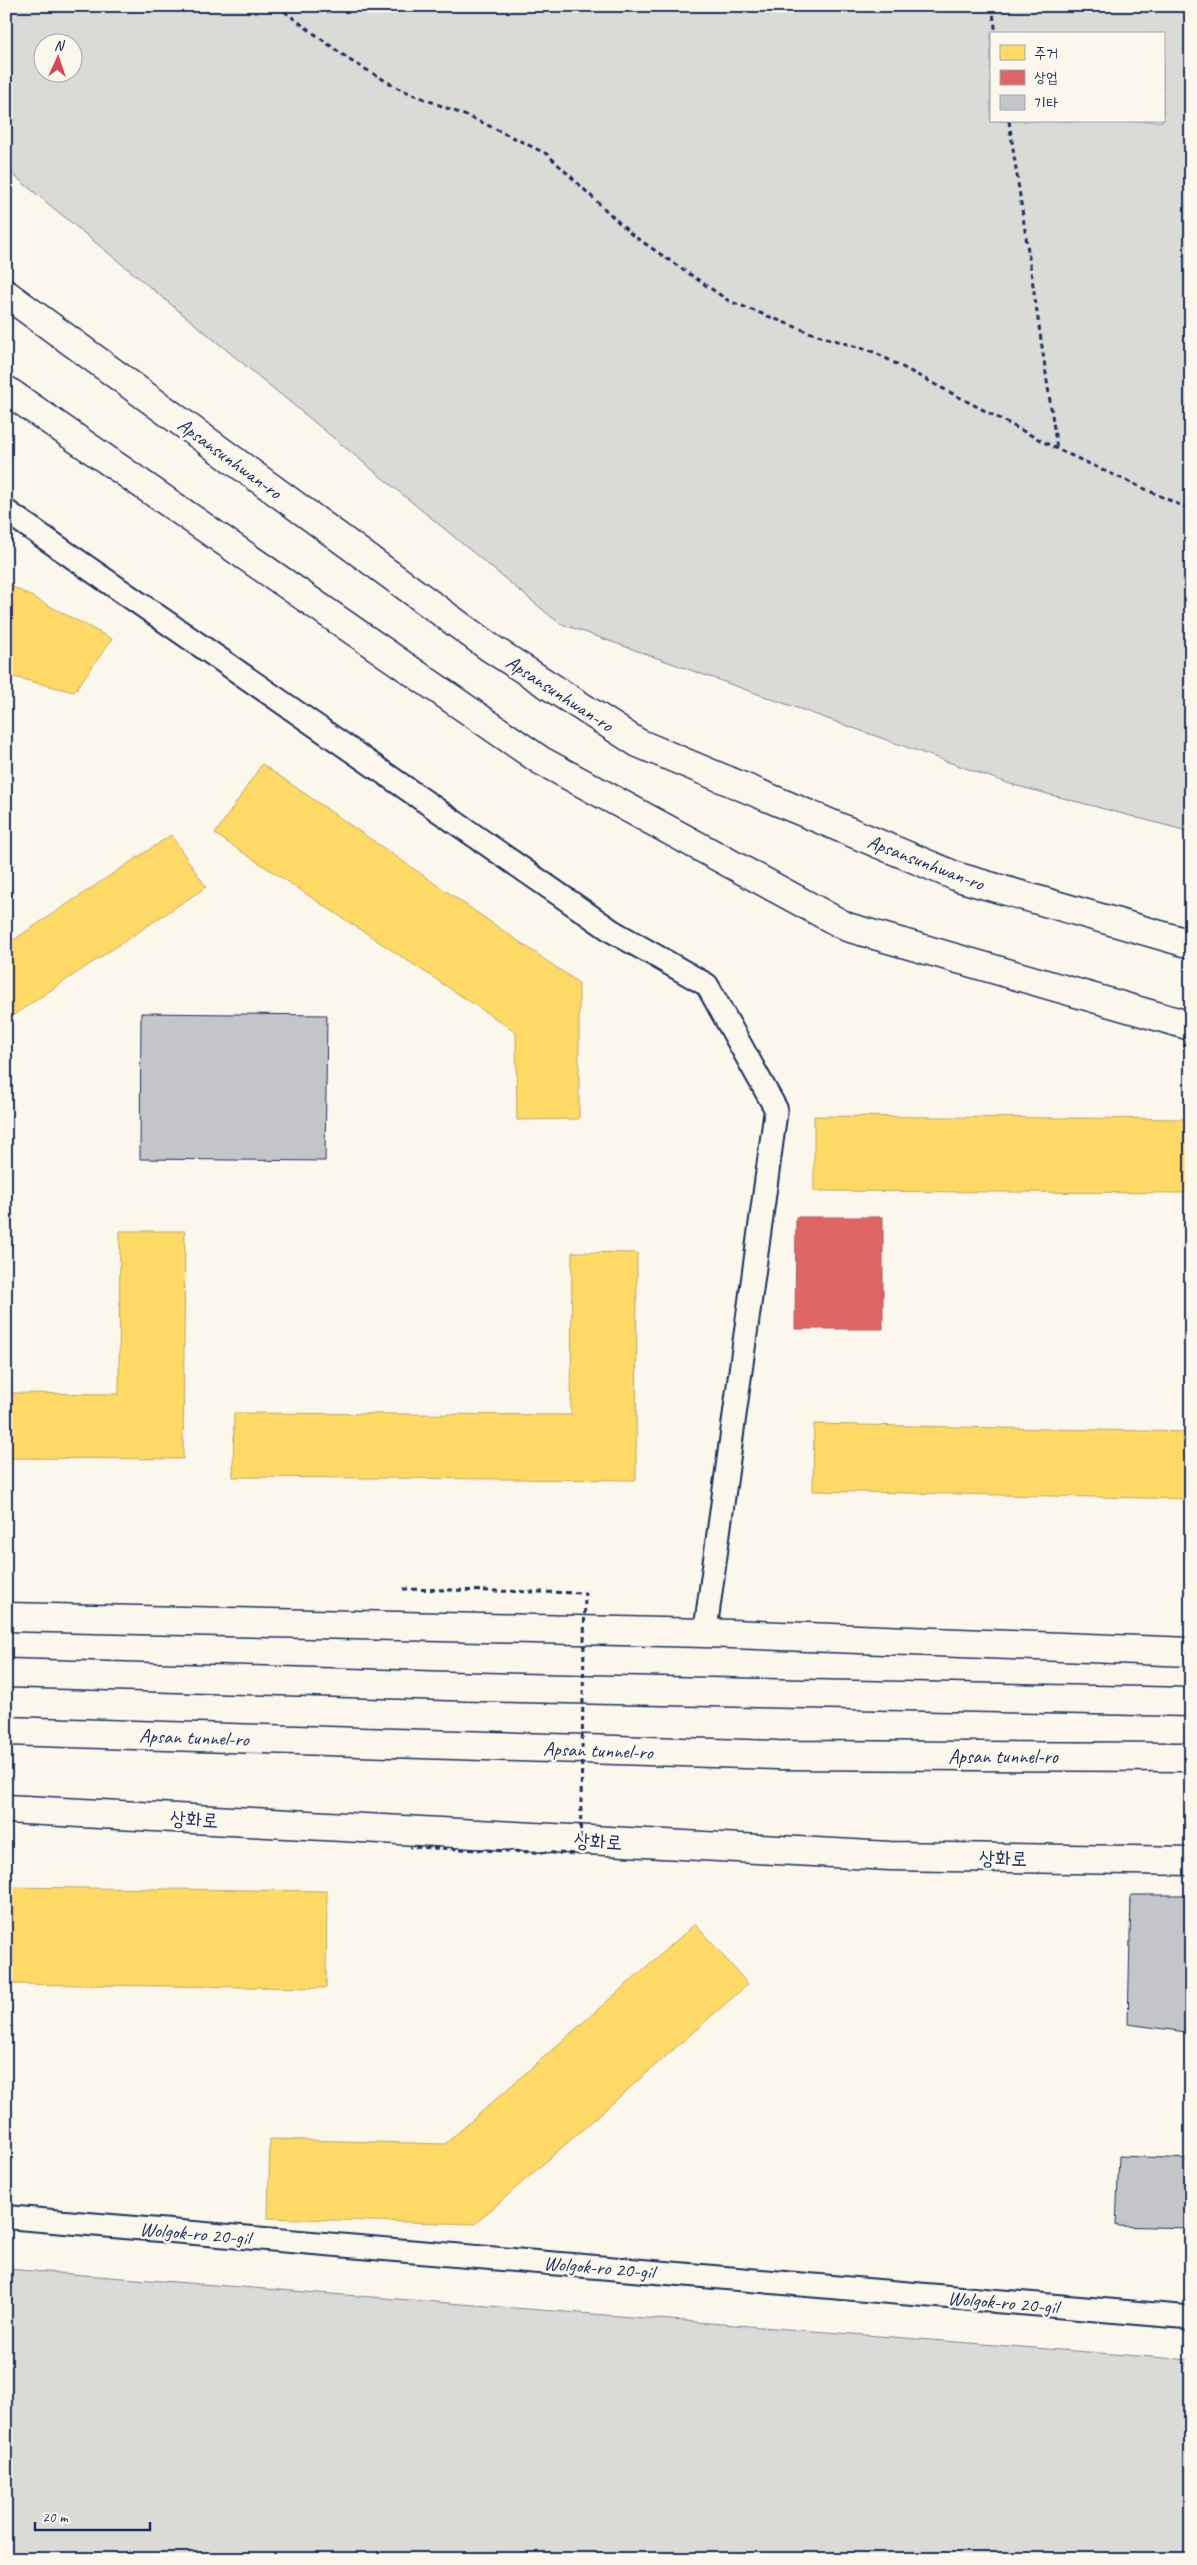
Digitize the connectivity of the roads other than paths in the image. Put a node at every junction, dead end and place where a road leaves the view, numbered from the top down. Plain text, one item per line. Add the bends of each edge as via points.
1 (6, 294) edge
2 (6, 390) edge
3 (6, 511) edge
4 (1191, 944) edge
5 (1191, 1026) edge
6 (6, 1617) edge
7 (705, 1633) junction
8 (1191, 1652) edge
9 (6, 1672) edge
10 (1191, 1702) edge
11 (6, 1730) edge
12 (1191, 1757) edge
13 (6, 1809) edge
14 (1191, 1861) edge
15 (6, 2217) edge
16 (1191, 2321) edge

1 - 4 main road, Apsansunhwan-ro via 489,647 638,743 958,877
2 - 5 main road via 540,760 847,927
3 - 7 lane via 612,931 707,985 776,1109
6 - 7 main road
7 - 8 main road
9 - 10 main road via 519,1688
11 - 12 main road, Apsan tunnel-ro via 777,1755
13 - 14 main road, 상화로 via 890,1856
15 - 16 lane, Wolgok-ro 20-gil via 1185,2317

